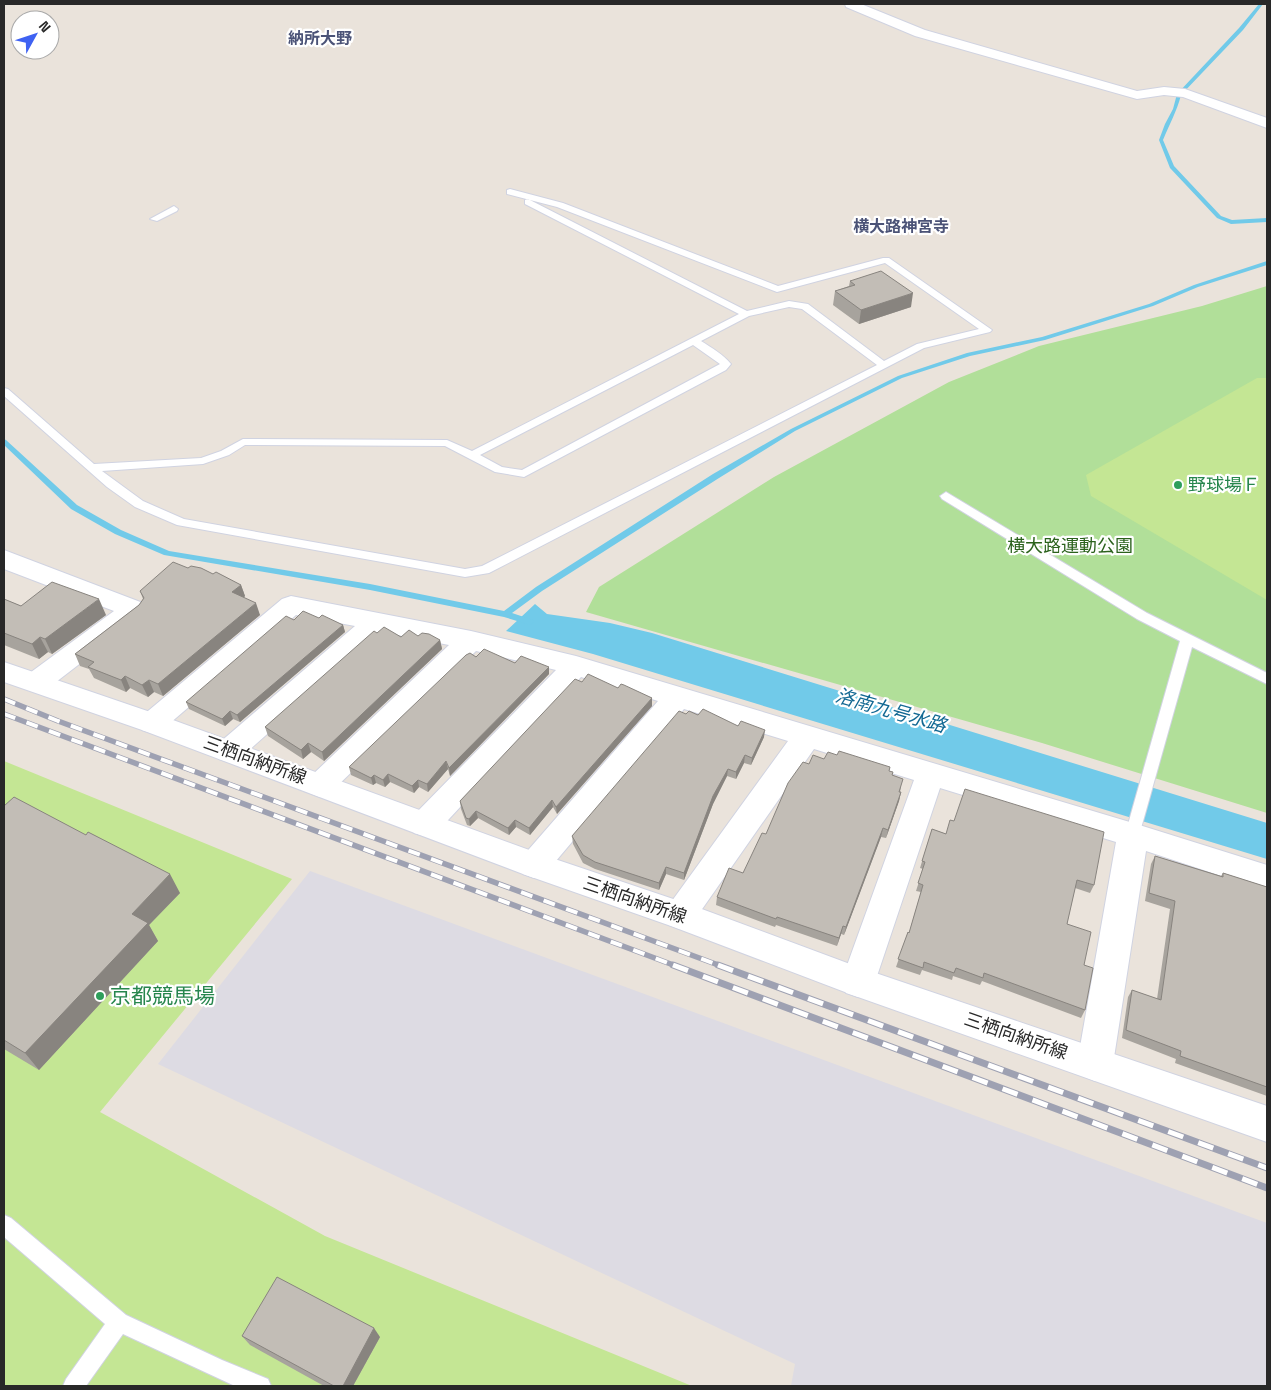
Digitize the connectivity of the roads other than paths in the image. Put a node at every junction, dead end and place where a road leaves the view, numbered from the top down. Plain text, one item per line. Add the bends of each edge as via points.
1 (851, 4) edge
2 (1267, 123) edge
3 (174, 209) dead end
4 (154, 219) dead end
5 (746, 314) junction
6 (693, 341) junction
7 (882, 364) junction
8 (4, 391) edge
9 (472, 455) junction
10 (92, 468) junction
11 (946, 496) dead end
12 (4, 558) edge
13 (377, 622) junction
14 (1187, 639) junction
15 (471, 640) junction
16 (576, 666) junction
17 (4, 672) edge
18 (1267, 679) edge
19 (37, 682) junction
20 (678, 697) junction
21 (152, 723) junction
22 (807, 737) junction
23 (229, 751) junction
24 (931, 773) junction
25 (320, 784) junction
26 (426, 824) junction
27 (1135, 828) junction
28 (534, 865) junction
29 (1267, 878) edge
30 (680, 915) junction
31 (858, 982) junction
32 (1095, 1064) junction
33 (1267, 1124) edge
34 (4, 1225) edge
35 (119, 1322) junction
36 (73, 1386) edge
37 (261, 1386) edge

1 - 2 street via 920,33 1137,94 1180,92
3 - 4 lane
5 - 6 lane
5 - 7 lane via 789,304 805,306
5 - 7 lane via 510,192 560,205 777,289 886,260 987,330 921,346
6 - 9 lane
6 - 9 lane via 726,364 524,474 499,470
7 - 10 lane via 485,570 465,573 181,522 139,504 110,485
8 - 10 lane
9 - 10 lane via 447,444 242,442 203,461
11 - 14 lane via 1142,616
12 - 19 street via 134,609
13 - 15 street
13 - 21 street via 291,606
13 - 23 street
14 - 18 lane
14 - 27 lane
15 - 16 street
15 - 25 street
16 - 20 street
16 - 26 street
17 - 19 street, 三栖向納所線
19 - 21 street, 三栖向納所線
20 - 22 street
20 - 28 street
21 - 23 street, 三栖向納所線
22 - 24 street
22 - 30 street
23 - 25 street, 三栖向納所線
24 - 27 street
24 - 31 street
25 - 26 street, 三栖向納所線
26 - 28 street, 三栖向納所線
27 - 29 street
27 - 32 street
28 - 30 street, 三栖向納所線
30 - 31 street, 三栖向納所線
31 - 32 street, 三栖向納所線
32 - 33 street, 三栖向納所線
34 - 35 lane
35 - 36 lane
35 - 37 lane

